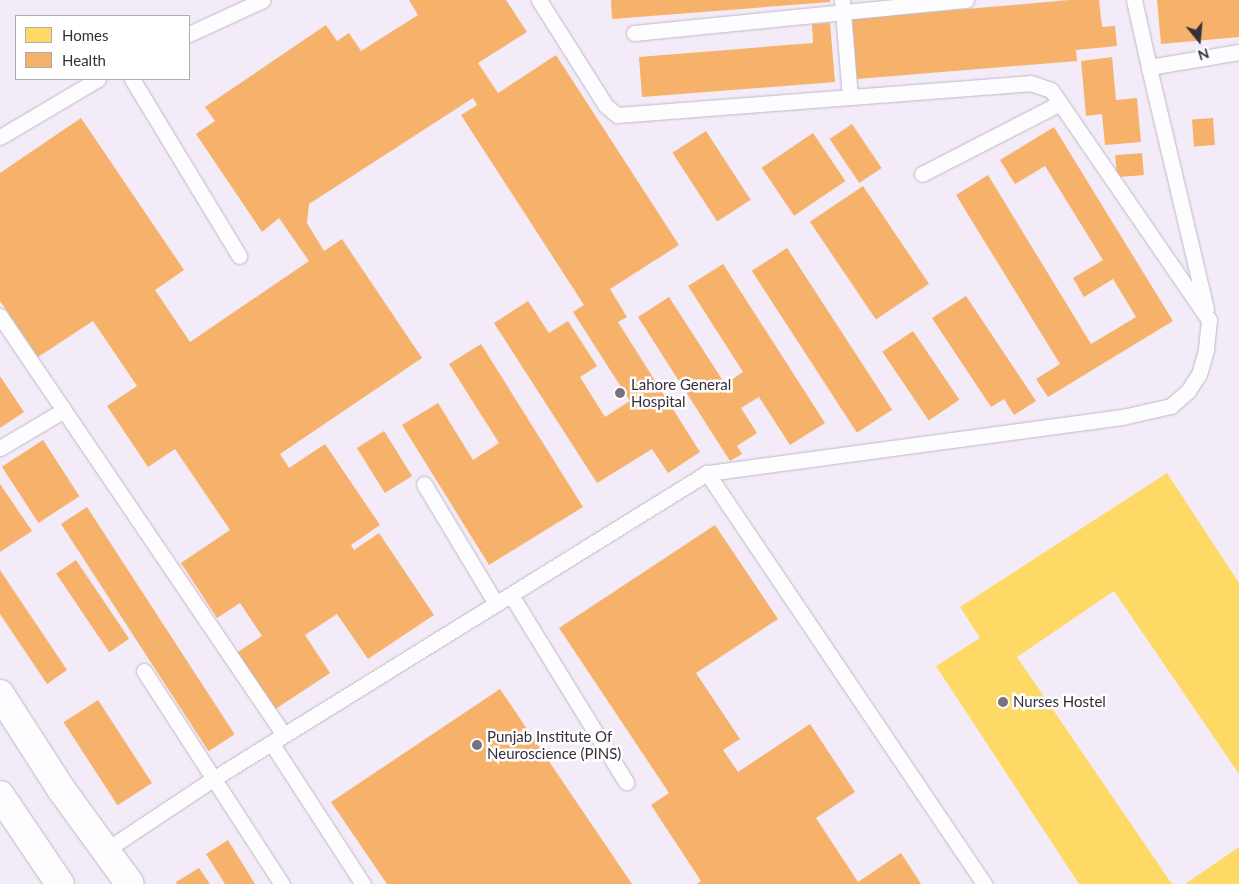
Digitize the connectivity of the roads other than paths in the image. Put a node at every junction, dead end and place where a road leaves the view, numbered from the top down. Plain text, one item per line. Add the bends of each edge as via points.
1 (263, 0) edge
2 (539, 0) edge
3 (966, 0) edge
4 (1134, 0) edge
5 (842, 6) edge
6 (634, 32) dead end
7 (190, 34) edge
8 (1239, 52) edge
9 (1149, 67) junction
10 (96, 80) edge
11 (133, 80) edge
12 (850, 97) junction
13 (1060, 103) junction
14 (0, 137) edge
15 (922, 174) dead end
16 (239, 256) dead end
17 (0, 316) edge
18 (1209, 320) junction
19 (64, 410) junction
20 (0, 448) edge
21 (707, 473) junction
22 (424, 484) dead end
23 (511, 595) junction
24 (496, 604) junction
25 (144, 671) dead end
26 (0, 694) edge
27 (278, 739) junction
28 (213, 779) junction
29 (626, 782) dead end
30 (0, 795) edge
31 (106, 850) junction
32 (60, 884) edge
33 (130, 884) edge
34 (282, 884) edge
35 (363, 884) edge
36 (984, 884) edge

1 - 7 lane
2 - 12 lane via 606,106 617,115
3 - 5 lane
4 - 9 lane
5 - 6 lane
5 - 12 lane
8 - 9 lane
9 - 18 lane
10 - 14 lane
11 - 16 lane
12 - 13 lane via 1030,83 1051,90
13 - 15 lane
13 - 18 lane
17 - 19 lane
18 - 21 lane via 1206,350 1199,374 1188,391 1171,406 1122,417
19 - 20 lane
19 - 27 lane
21 - 23 lane
21 - 36 lane
22 - 24 lane
23 - 24 lane
23 - 29 lane
24 - 27 lane
25 - 28 lane
26 - 31 street via 61,789
27 - 28 lane
27 - 35 lane
28 - 31 lane
28 - 34 lane
30 - 32 street
31 - 33 street

